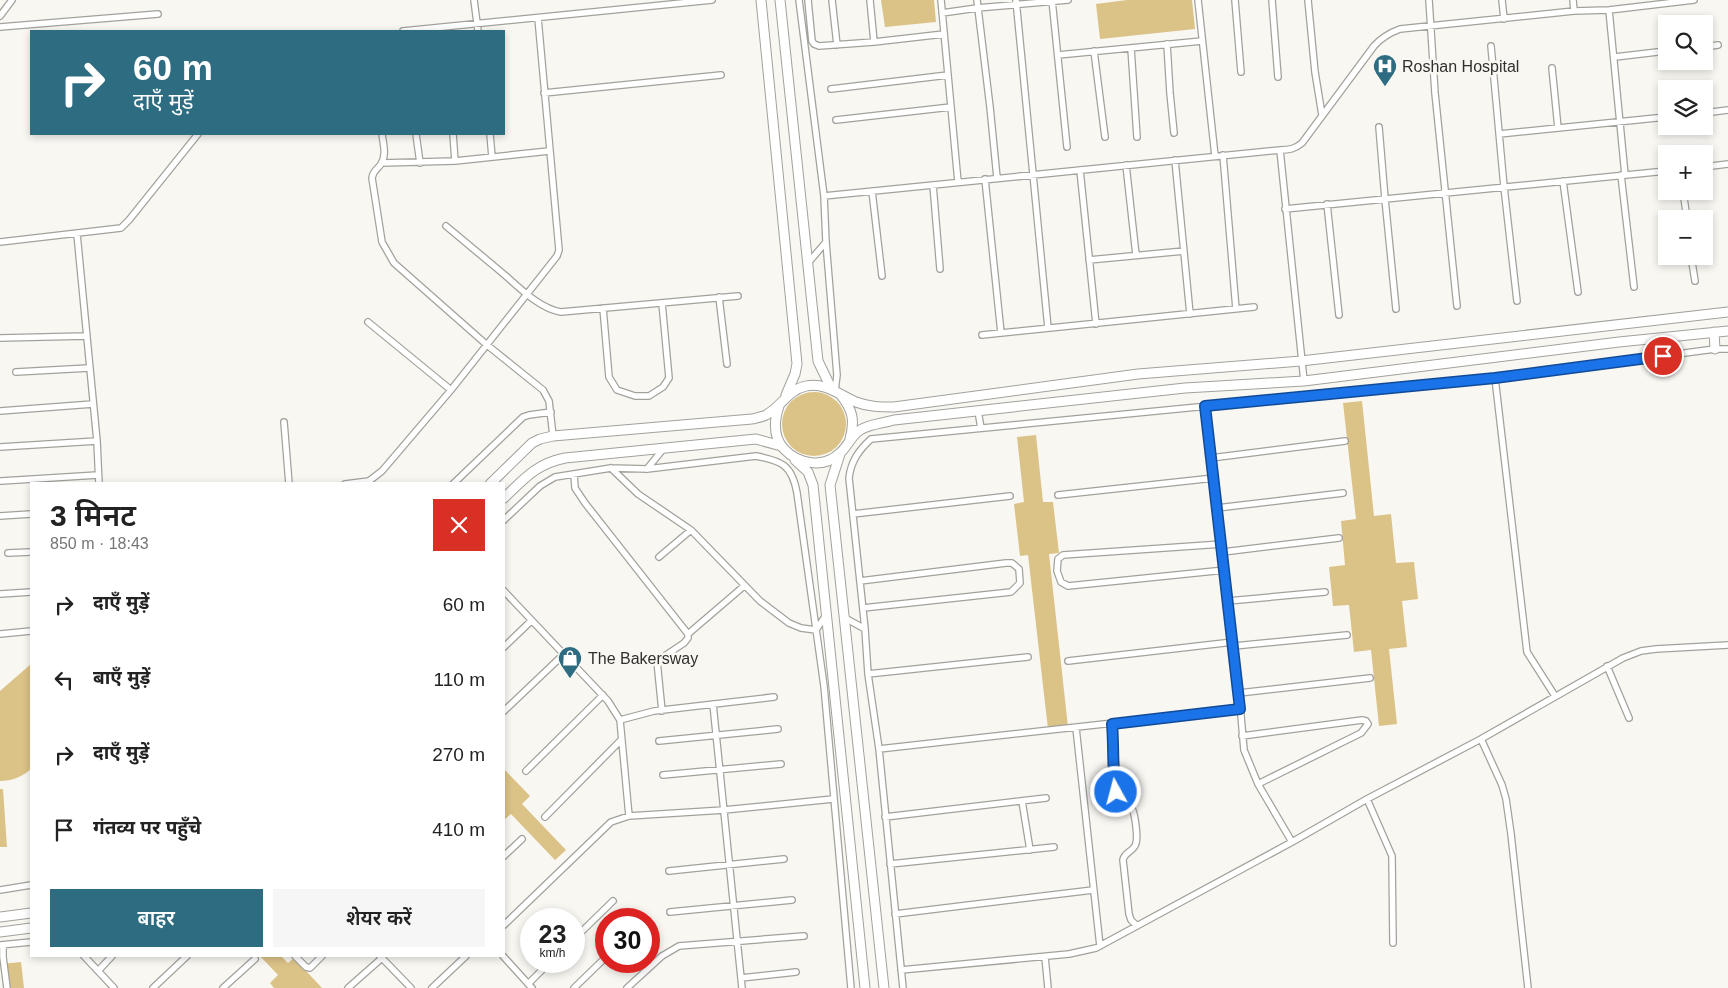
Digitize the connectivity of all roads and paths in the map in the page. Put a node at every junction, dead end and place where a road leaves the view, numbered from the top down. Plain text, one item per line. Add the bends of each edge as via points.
1 (12, 0) edge
2 (474, 0) edge
3 (712, 0) edge
4 (761, 0) edge
5 (780, 0) edge
6 (799, 0) edge
7 (808, 0) edge
8 (832, 0) edge
9 (870, 0) edge
10 (941, 0) edge
11 (977, 0) edge
12 (1068, 0) edge
13 (1198, 0) edge
14 (1235, 0) edge
15 (1272, 0) edge
16 (1308, 0) edge
17 (1429, 0) edge
18 (1502, 0) edge
19 (1573, 0) edge
20 (1694, 0) edge
21 (1053, 1) edge
22 (1016, 3) edge
23 (1647, 3) edge
24 (978, 8) junction
25 (1609, 10) junction
26 (1574, 11) junction
27 (942, 13) junction
28 (158, 14) dead end
29 (0, 16) edge
30 (538, 18) junction
31 (1504, 19) junction
32 (477, 24) junction
33 (1432, 26) junction
34 (0, 27) edge
35 (414, 30) edge
36 (478, 30) edge
37 (944, 34) junction
38 (1202, 41) junction
39 (874, 42) junction
40 (1167, 44) junction
41 (837, 45) junction
42 (1718, 45) dead end
43 (1491, 46) dead end
44 (1713, 46) edge
45 (1131, 48) junction
46 (1094, 51) junction
47 (1658, 52) edge
48 (1058, 55) junction
49 (1615, 57) junction
50 (1552, 68) dead end
51 (1241, 72) dead end
52 (948, 75) junction
53 (721, 76) dead end
54 (1278, 77) dead end
55 (831, 89) dead end
56 (544, 93) junction
57 (951, 107) junction
58 (1728, 110) edge
59 (1713, 112) edge
60 (1322, 115) junction
61 (1658, 118) edge
62 (836, 120) dead end
63 (1620, 122) junction
64 (1379, 127) dead end
65 (1558, 128) junction
66 (1174, 133) dead end
67 (1499, 134) junction
68 (197, 135) edge
69 (382, 135) edge
70 (416, 135) edge
71 (453, 135) edge
72 (490, 135) edge
73 (1105, 137) dead end
74 (1137, 137) dead end
75 (1067, 147) dead end
76 (1280, 150) junction
77 (549, 151) junction
78 (1223, 155) junction
79 (1214, 156) junction
80 (492, 157) junction
81 (455, 160) junction
82 (1175, 160) junction
83 (382, 163) junction
84 (420, 163) junction
85 (1728, 164) edge
86 (1126, 165) junction
87 (1713, 166) edge
88 (1080, 170) junction
89 (1658, 172) edge
90 (1033, 174) junction
91 (1623, 175) junction
92 (997, 178) junction
93 (985, 180) junction
94 (1563, 181) junction
95 (958, 182) junction
96 (933, 185) junction
97 (1504, 187) junction
98 (872, 191) junction
99 (1445, 193) junction
100 (824, 196) junction
101 (1384, 199) junction
102 (1327, 204) junction
103 (1285, 209) junction
104 (446, 226) dead end
105 (77, 234) junction
106 (0, 242) edge
107 (826, 242) junction
108 (1184, 251) junction
109 (1136, 256) junction
110 (1089, 260) junction
111 (807, 264) junction
112 (1693, 265) edge
113 (940, 269) dead end
114 (882, 276) dead end
115 (1694, 281) dead end
116 (1634, 288) dead end
117 (1578, 292) dead end
118 (526, 293) junction
119 (738, 296) dead end
120 (719, 298) junction
121 (1517, 301) dead end
122 (662, 303) junction
123 (1457, 306) dead end
124 (1254, 307) dead end
125 (603, 308) junction
126 (1236, 309) junction
127 (1396, 310) dead end
128 (1728, 312) edge
129 (1190, 314) junction
130 (1339, 315) dead end
131 (368, 322) dead end
132 (1096, 324) junction
133 (1048, 328) junction
134 (1728, 331) edge
135 (1714, 332) junction
136 (1000, 333) junction
137 (982, 335) dead end
138 (87, 336) junction
139 (0, 338) edge
140 (487, 345) junction
141 (1715, 349) junction
142 (1728, 349) edge
143 (1301, 361) junction
144 (727, 364) dead end
145 (89, 368) junction
146 (16, 372) dead end
147 (1495, 378) junction
148 (1304, 381) junction
149 (451, 390) junction
150 (835, 391) junction
151 (782, 401) junction
152 (93, 404) junction
153 (1205, 406) junction
154 (0, 411) edge
155 (978, 411) junction
156 (551, 412) junction
157 (284, 422) dead end
158 (981, 428) junction
159 (554, 436) junction
160 (850, 439) junction
161 (97, 441) junction
162 (1345, 441) dead end
163 (781, 446) junction
164 (0, 447) edge
165 (664, 448) junction
166 (840, 454) junction
167 (790, 456) junction
168 (1211, 458) junction
169 (611, 468) junction
170 (647, 469) junction
171 (98, 474) junction
172 (574, 474) junction
173 (1214, 478) junction
174 (1, 481) edge
175 (99, 482) edge
176 (289, 482) edge
177 (361, 482) edge
178 (455, 482) edge
179 (492, 482) edge
180 (1343, 493) dead end
181 (1058, 494) dead end
182 (1010, 496) dead end
183 (505, 497) edge
184 (1217, 508) junction
185 (30, 514) edge
186 (853, 514) junction
187 (0, 516) edge
188 (505, 519) edge
189 (691, 530) junction
190 (1339, 538) dead end
191 (1222, 544) junction
192 (30, 552) edge
193 (1223, 552) junction
194 (8, 553) dead end
195 (659, 557) dead end
196 (1225, 570) junction
197 (860, 581) junction
198 (744, 586) junction
199 (30, 592) edge
200 (1325, 592) dead end
201 (0, 594) edge
202 (505, 594) edge
203 (1228, 601) junction
204 (863, 608) junction
205 (826, 614) junction
206 (845, 618) junction
207 (531, 621) junction
208 (865, 629) junction
209 (816, 630) junction
210 (30, 632) edge
211 (0, 634) edge
212 (688, 634) junction
213 (1347, 635) dead end
214 (1234, 644) junction
215 (1728, 645) edge
216 (505, 647) edge
217 (564, 654) junction
218 (1028, 657) dead end
219 (1068, 661) dead end
220 (1607, 666) junction
221 (868, 674) junction
222 (1370, 678) dead end
223 (1239, 693) junction
224 (603, 695) junction
225 (1554, 696) junction
226 (774, 697) dead end
227 (713, 704) junction
228 (1240, 709) junction
229 (505, 710) edge
230 (662, 710) junction
231 (1629, 718) dead end
232 (620, 720) junction
233 (1112, 724) junction
234 (1076, 728) junction
235 (778, 729) dead end
236 (715, 735) junction
237 (1242, 736) junction
238 (1480, 739) junction
239 (621, 740) junction
240 (658, 741) dead end
241 (879, 749) junction
242 (781, 764) dead end
243 (718, 770) junction
244 (526, 771) dead end
245 (664, 776) dead end
246 (1258, 784) junction
247 (1046, 798) dead end
248 (833, 799) junction
249 (1367, 799) junction
250 (1022, 801) junction
251 (724, 810) junction
252 (629, 816) junction
253 (545, 817) dead end
254 (885, 817) junction
255 (522, 839) dead end
256 (1292, 842) junction
257 (1054, 847) dead end
258 (1030, 850) junction
259 (505, 855) edge
260 (784, 859) dead end
261 (890, 864) junction
262 (728, 865) junction
263 (669, 871) dead end
264 (30, 885) edge
265 (0, 890) edge
266 (1093, 890) junction
267 (792, 900) dead end
268 (613, 901) dead end
269 (733, 906) junction
270 (670, 912) dead end
271 (30, 914) edge
272 (895, 914) junction
273 (0, 916) edge
274 (505, 924) edge
275 (1137, 926) junction
276 (30, 928) edge
277 (585, 928) edge
278 (0, 932) edge
279 (804, 936) dead end
280 (737, 941) junction
281 (30, 942) edge
282 (1393, 943) dead end
283 (2, 945) edge
284 (1100, 946) junction
285 (1045, 956) junction
286 (85, 957) edge
287 (111, 957) edge
288 (186, 957) edge
289 (296, 957) edge
290 (321, 957) edge
291 (381, 957) edge
292 (465, 957) edge
293 (504, 957) edge
294 (255, 959) dead end
295 (595, 968) edge
296 (98, 970) junction
297 (901, 970) junction
298 (796, 972) dead end
299 (541, 973) edge
300 (741, 978) junction
301 (530, 986) edge
302 (7, 988) edge
303 (114, 988) edge
304 (153, 988) edge
305 (223, 988) edge
306 (348, 988) edge
307 (411, 988) edge
308 (432, 988) edge
309 (574, 988) edge
310 (627, 988) edge
311 (742, 988) edge
312 (851, 988) edge
313 (865, 988) edge
314 (884, 988) edge
315 (903, 988) edge
316 (1048, 988) edge
317 (1528, 988) edge

1 - 29 street
2 - 32 street
3 - 30 street
4 - 151 street via 797,364
5 - 111 street
6 - 100 street
7 - 41 street via 814,44
8 - 41 street
9 - 39 street
10 - 27 street
11 - 24 street
12 - 21 street
13 - 38 street
14 - 51 street
15 - 54 street
16 - 60 street
17 - 33 street
18 - 31 street
19 - 26 street
20 - 23 street
21 - 22 street
21 - 48 street
22 - 24 street
22 - 90 street
23 - 25 street
24 - 27 street
24 - 92 street
25 - 26 street
25 - 49 street
26 - 31 street
27 - 37 street
28 - 34 street
30 - 32 street
30 - 56 street
31 - 33 street
32 - 35 street
32 - 36 street
33 - 60 street via 1400,29 1382,37
33 - 99 street
37 - 39 street
37 - 52 street
38 - 40 street
38 - 79 street
39 - 41 street
40 - 45 street
40 - 66 street
42 - 44 street
43 - 67 street
45 - 46 street
45 - 74 street
46 - 48 street
46 - 73 street
47 - 49 street
48 - 75 street
49 - 63 street
50 - 65 street
52 - 55 street
52 - 57 street
53 - 56 street
56 - 77 street
57 - 62 street
57 - 95 street
58 - 59 street
60 - 76 street via 1302,143 1296,148
61 - 63 street
63 - 65 street
63 - 91 street
64 - 101 street
65 - 67 street
67 - 97 street
68 - 105 street via 121,228
69 - 83 street via 385,156
70 - 84 street
71 - 81 street
72 - 80 street
76 - 78 street
76 - 103 street
77 - 80 street
77 - 118 street via 559,250
78 - 79 street
78 - 126 street
79 - 82 street
80 - 81 street
81 - 84 street
82 - 86 street
82 - 108 street
83 - 84 street
83 - 140 street via 372,178 382,242 387,253 394,263
85 - 87 street
86 - 88 street
86 - 109 street
88 - 90 street
88 - 110 street
89 - 91 street
90 - 92 street
90 - 133 street
91 - 94 street
91 - 116 street
92 - 93 street
93 - 95 street
93 - 136 street
94 - 97 street
94 - 117 street
95 - 96 street
96 - 98 street
96 - 113 street
97 - 99 street
97 - 121 street
98 - 100 street
98 - 114 street
99 - 101 street
99 - 123 street
100 - 107 street
101 - 102 street
101 - 127 street
102 - 103 street
102 - 130 street
103 - 143 street
104 - 118 street
105 - 106 street
105 - 138 street
107 - 111 street
107 - 150 street via 837,374
108 - 109 street
108 - 129 street
109 - 110 street
110 - 132 street
111 - 150 street via 818,361
112 - 115 street
118 - 125 street via 550,309 561,312
118 - 140 street
119 - 120 street
120 - 122 street
120 - 144 street
122 - 125 street
122 - 125 street via 669,378 654,394 643,397 617,390 609,377
124 - 126 street
126 - 129 street
128 - 143 street
129 - 132 street
131 - 149 street
132 - 133 street
133 - 136 street
134 - 135 street
135 - 141 street
135 - 148 street
136 - 137 street
138 - 139 street
138 - 145 street
140 - 149 street
140 - 156 street via 543,390
141 - 142 street
141 - 147 street
143 - 148 street
143 - 150 street via 1138,374 894,407 875,408
145 - 146 street
145 - 152 street
147 - 153 street
147 - 225 street via 1527,652
148 - 155 street via 1185,388
149 - 177 street via 376,477
150 - 151 street via 808,385 795,389
150 - 160 street via 852,414
151 - 159 street via 766,415 752,419
151 - 163 street via 775,418 775,432
152 - 154 street
152 - 161 street
153 - 158 street
153 - 168 street
155 - 158 street
155 - 160 street via 894,420 861,429
156 - 159 street
156 - 178 street via 526,416
157 - 176 street
158 - 186 street via 871,439 861,448 850,469
159 - 179 street via 532,443
160 - 166 street
161 - 164 street
161 - 171 street
162 - 168 street
163 - 165 street via 756,439
163 - 167 street
165 - 170 street
165 - 183 street via 548,462 534,470
166 - 167 street via 816,464
166 - 206 street via 830,485
167 - 205 street via 808,472 813,485
168 - 173 street
169 - 170 street
169 - 172 street
169 - 189 street via 638,494
170 - 209 street via 756,456 773,459 791,471 795,480
171 - 174 street
171 - 175 street
172 - 188 street via 555,478 540,486
172 - 212 street via 576,488 585,502
173 - 181 street
173 - 184 street
180 - 184 street
182 - 186 street
184 - 191 street
185 - 187 street
186 - 197 street
189 - 195 street
189 - 198 street
190 - 193 street
191 - 193 street
191 - 196 street via 1063,555 1058,559 1057,571 1061,582 1068,586
192 - 194 street
193 - 196 street
196 - 203 street
197 - 204 street
197 - 204 street via 1006,562 1019,569 1020,583 1011,592
198 - 209 street via 790,622
198 - 212 street
199 - 201 street
200 - 203 street
202 - 207 street
203 - 214 street
204 - 208 street
205 - 209 street
205 - 313 street
206 - 208 street
206 - 314 street
207 - 216 street
207 - 217 street
208 - 221 street
209 - 248 street
210 - 211 street
212 - 230 street via 684,643 657,661
213 - 214 street
214 - 219 street
214 - 223 street
215 - 220 street via 1641,651
217 - 224 street
217 - 229 street
218 - 221 street
220 - 225 street
220 - 231 street
221 - 241 street
222 - 223 street
223 - 228 street
224 - 232 street
224 - 244 street
225 - 238 street
226 - 227 street
227 - 230 street
227 - 236 street
228 - 233 street
228 - 237 street
230 - 232 street
232 - 239 street
233 - 234 street
233 - 275 street via 1112,774 1117,795 1134,814 1137,842 1122,860 1128,914
234 - 241 street
234 - 266 street
235 - 236 street
236 - 240 street
236 - 243 street
237 - 246 street via 1244,750
237 - 246 street via 1362,720 1368,724 1361,733
238 - 249 street
238 - 317 street via 1506,799
239 - 252 street
239 - 253 street
241 - 254 street
242 - 243 street
243 - 245 street
243 - 251 street
246 - 256 street
247 - 250 street
248 - 251 street
248 - 312 street
249 - 256 street
249 - 282 street via 1392,856
250 - 254 street
250 - 258 street
251 - 252 street
251 - 262 street
252 - 274 street via 603,828
254 - 261 street
255 - 259 street
256 - 275 street
257 - 258 street
258 - 261 street
260 - 262 street
261 - 272 street
262 - 263 street
262 - 269 street
264 - 265 street
266 - 272 street
266 - 284 street
267 - 269 street
268 - 277 street
269 - 270 street
269 - 280 street
271 - 273 street
272 - 297 street
275 - 284 street
276 - 278 street
279 - 280 street
280 - 300 street
280 - 310 street via 679,946 662,956
281 - 283 street
283 - 302 street
284 - 285 street via 1070,954
285 - 297 street
285 - 316 street
286 - 296 street
287 - 296 street
288 - 304 street
289 - 290 street via 310,968
291 - 306 street
291 - 307 street
292 - 308 street
293 - 301 street
294 - 305 street
295 - 309 street
296 - 303 street
297 - 315 street
298 - 300 street
299 - 301 street
300 - 311 street

